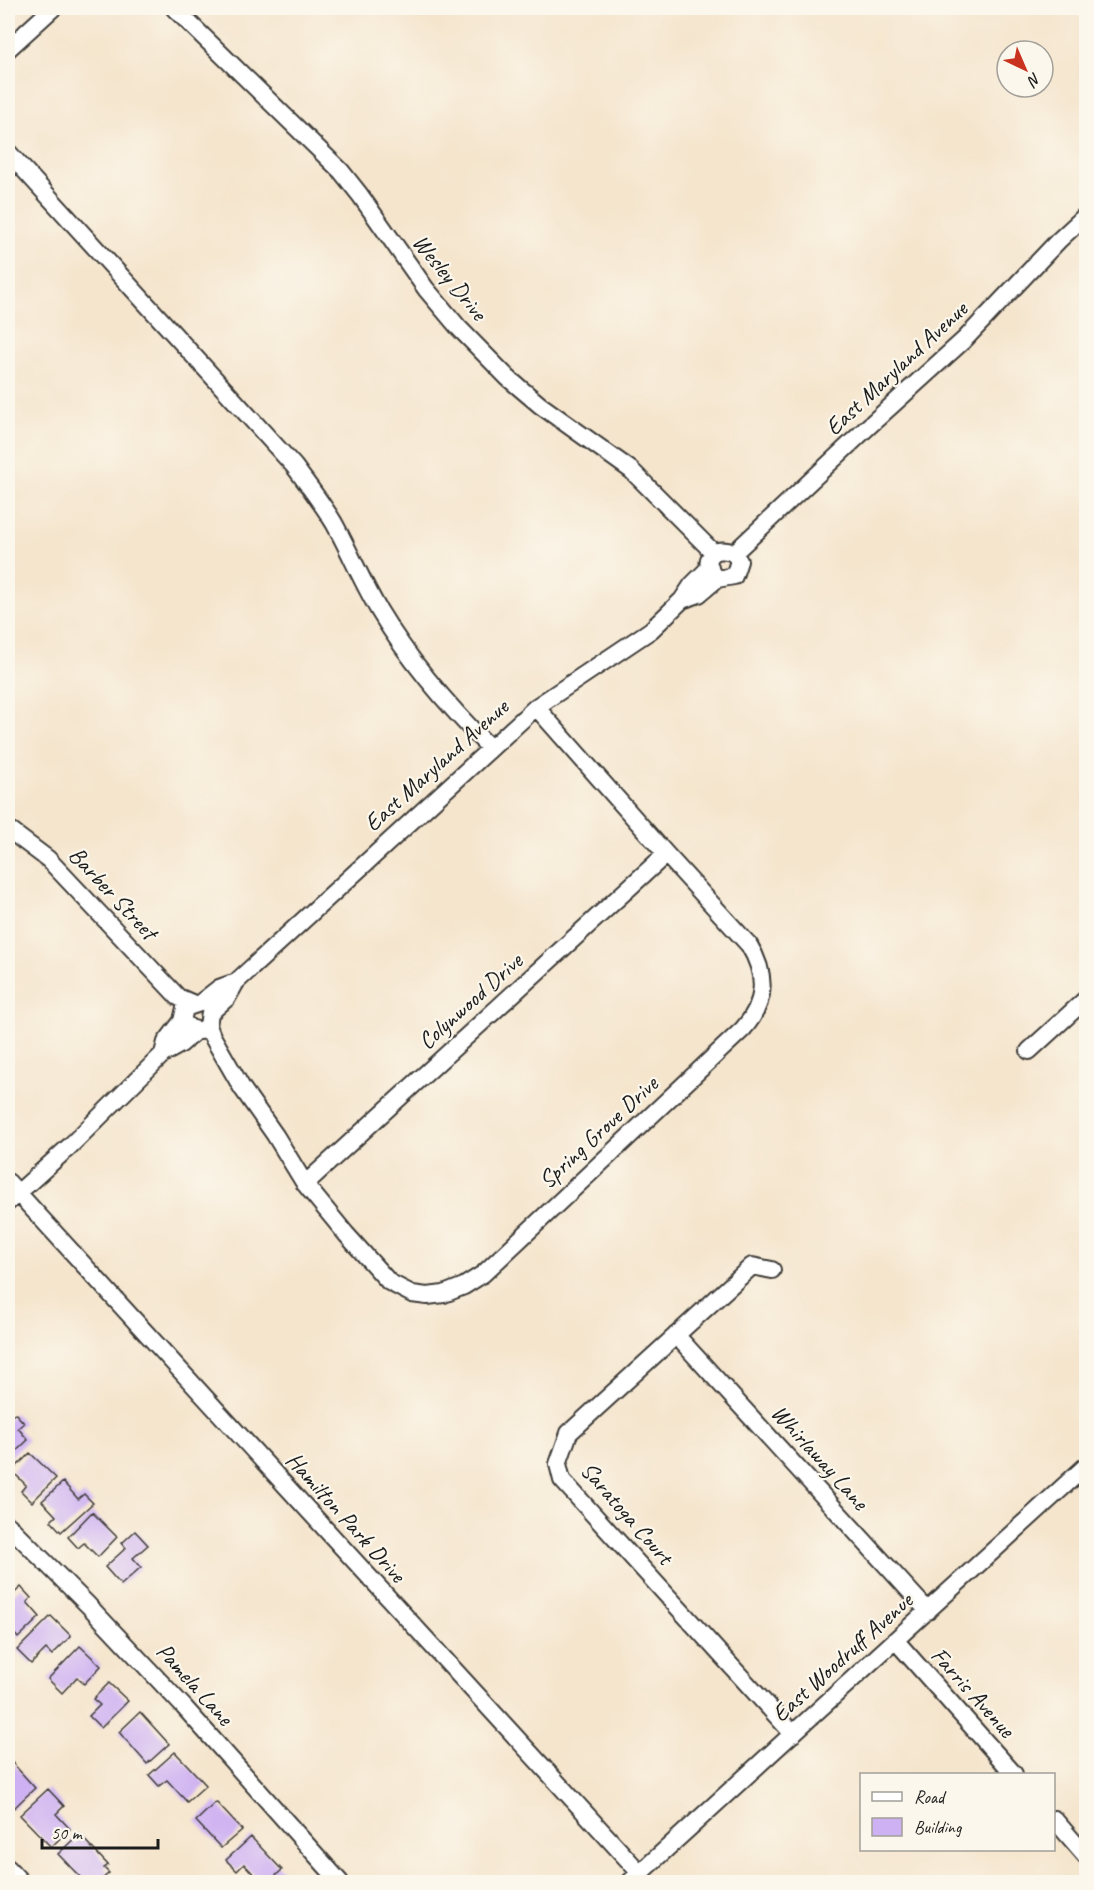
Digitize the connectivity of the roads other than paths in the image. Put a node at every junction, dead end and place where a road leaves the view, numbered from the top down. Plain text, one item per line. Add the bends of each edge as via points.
1 (53, 8) edge
2 (174, 8) edge
3 (8, 49) edge
4 (8, 153) edge
5 (1086, 215) edge
6 (734, 553) junction
7 (713, 566) junction
8 (536, 707) junction
9 (490, 748) junction
10 (8, 829) edge
11 (666, 855) junction
12 (1086, 999) edge
13 (196, 1017) junction
14 (1029, 1051) dead end
15 (305, 1184) junction
16 (11, 1192) edge
17 (772, 1270) dead end
18 (676, 1335) junction
19 (1086, 1466) edge
20 (8, 1525) edge
21 (928, 1611) junction
22 (896, 1641) junction
23 (793, 1734) junction
24 (1013, 1773) edge
25 (1055, 1821) edge
26 (1086, 1856) edge
27 (8, 1868) edge
28 (635, 1878) edge
29 (21, 1882) edge
30 (340, 1882) edge

1 - 3 street
2 - 7 street, Wesley Drive via 341,171 458,327 508,378 631,470
4 - 9 street via 294,466 333,522 403,648
5 - 6 street, East Maryland Avenue via 965,339
6 - 7 street via 719,550
6 - 7 street, East Maryland Avenue via 739,561 734,576
7 - 8 street, East Maryland Avenue via 651,630
8 - 9 street, East Maryland Avenue
8 - 11 street, Spring Grove Drive
9 - 13 street, East Maryland Avenue via 236,982 219,988
10 - 13 street, Barber Street via 48,859
11 - 15 street, Colynwood Drive
11 - 15 street, Spring Grove Drive via 749,945 758,960 762,986 756,1010 743,1029 483,1274 444,1294 411,1294 397,1288
12 - 14 street
13 - 15 street, Spring Grove Drive
13 - 16 street, East Maryland Avenue via 166,1042 163,1054 69,1146
16 - 28 street, Hamilton Park Drive
17 - 18 street, Saratoga Court via 752,1266
18 - 21 street, Whirlaway Lane
18 - 23 street, Saratoga Court via 569,1433 558,1464 562,1480
19 - 21 street, East Woodruff Avenue
20 - 30 street, Pamela Lane via 184,1707
21 - 22 street, East Woodruff Avenue
22 - 23 street, East Woodruff Avenue
22 - 24 street, Farris Avenue
23 - 28 street, East Woodruff Avenue
25 - 26 street
27 - 29 street

